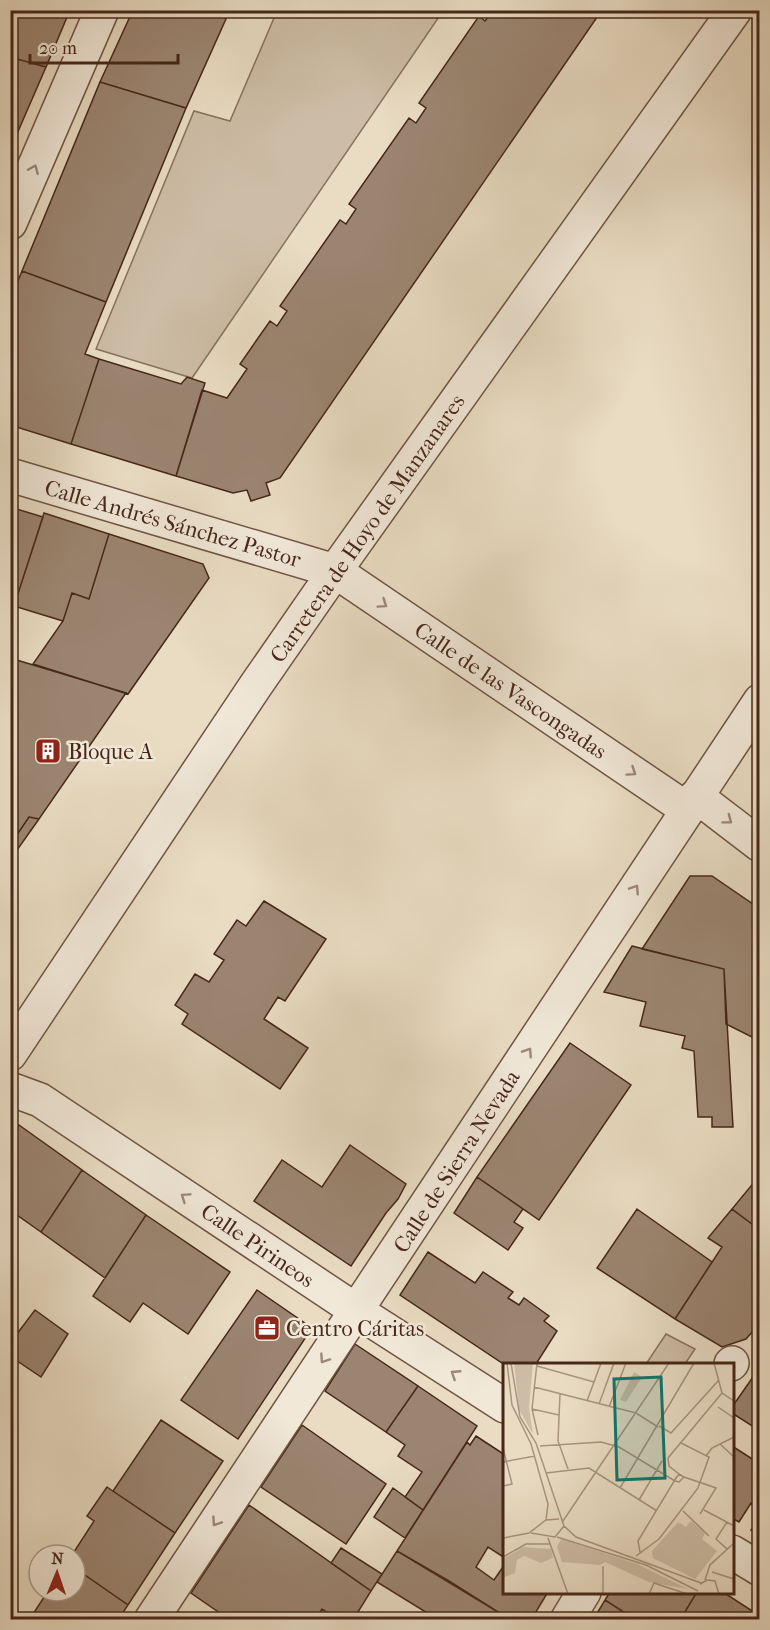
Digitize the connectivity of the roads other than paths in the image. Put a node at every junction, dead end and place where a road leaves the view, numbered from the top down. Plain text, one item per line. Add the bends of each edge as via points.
1 (102, 10) edge
2 (735, 10) edge
3 (10, 223) edge
4 (10, 475) edge
5 (335, 571) junction
6 (759, 701) edge
7 (692, 803) junction
8 (759, 845) edge
9 (10, 1054) edge
10 (10, 1089) edge
11 (357, 1311) junction
12 (503, 1405) edge
13 (734, 1553) edge
14 (759, 1569) edge
15 (583, 1594) edge
16 (151, 1620) edge
17 (567, 1620) edge

3 -> 1 street
2 - 5 street, Carretera de Hoyo de Manzanares
4 - 5 street, Calle Andrés Sánchez Pastor
5 -> 7 street, Calle de las Vascongadas
5 - 9 street, Carretera de Hoyo de Manzanares
6 - 7 street, Calle de Sierra Nevada
7 -> 8 street, Calle de las Vascongadas
11 -> 7 street, Calle de Sierra Nevada
11 -> 10 street, Calle Pirineos via 40,1100
12 -> 11 street, Calle Pirineos
11 -> 16 street, Calle de Sierra Nevada
13 - 14 street
15 - 17 street

